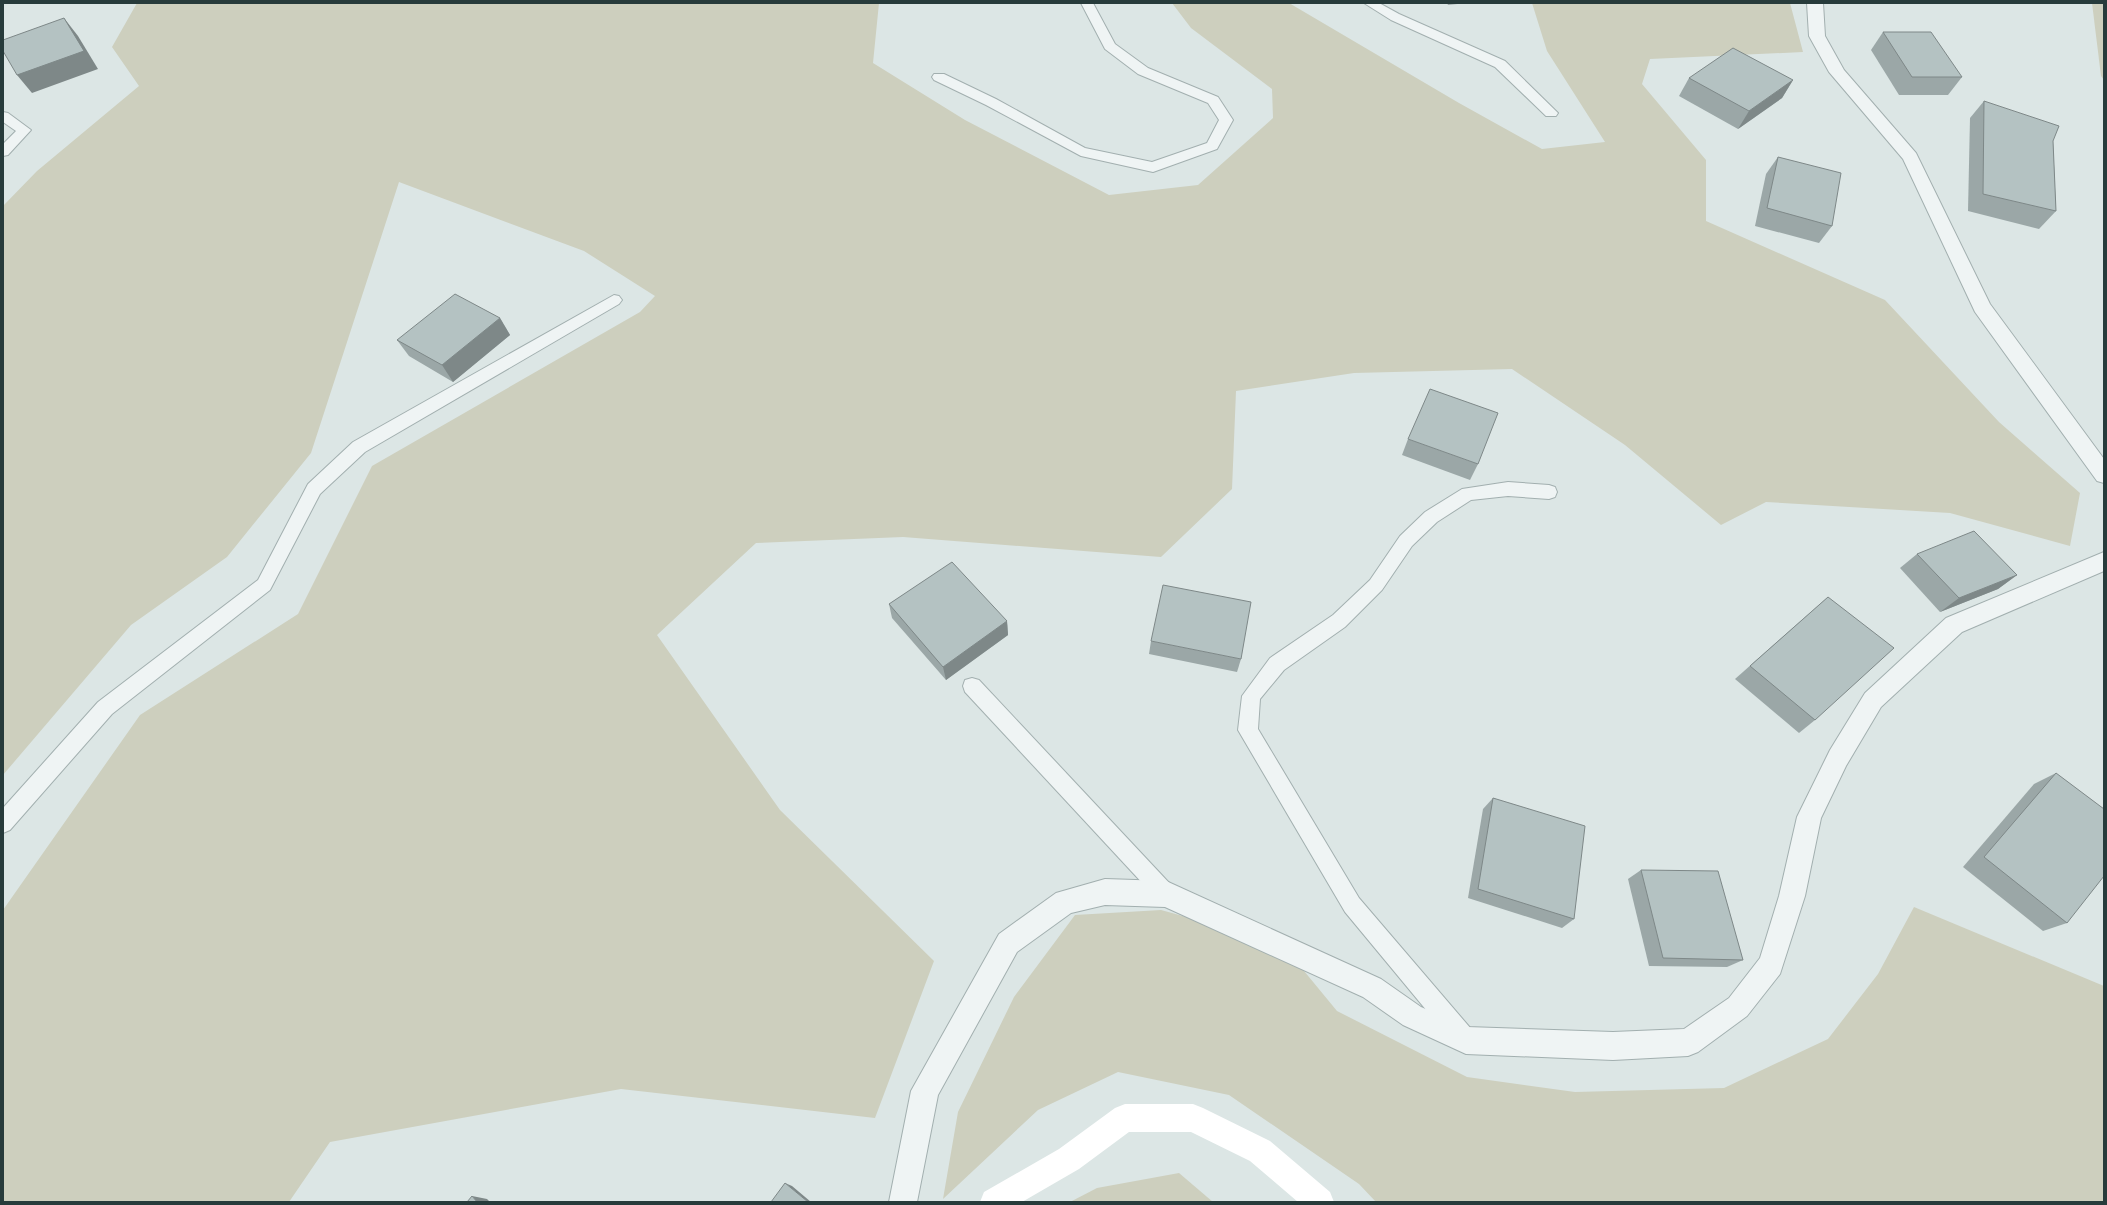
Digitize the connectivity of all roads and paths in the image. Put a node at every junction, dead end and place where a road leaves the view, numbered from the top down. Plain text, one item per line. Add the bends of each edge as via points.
1 (1087, 3) edge
2 (1370, 3) edge
3 (1815, 3) edge
4 (939, 77) dead end
5 (1550, 113) dead end
6 (3, 116) edge
7 (3, 152) edge
8 (614, 300) dead end
9 (2104, 475) edge
10 (1549, 492) dead end
11 (2104, 560) edge
12 (972, 686) dead end
13 (3, 824) edge
14 (1166, 894) junction
15 (1466, 1040) junction
16 (903, 1202) edge
17 (994, 1202) edge
18 (1320, 1202) edge

1 - 4 lane via 1110,46 1143,71 1213,100 1226,120 1212,146 1153,167 1081,152 991,102
2 - 5 lane via 1395,17 1500,64
3 - 9 street via 1816,36 1837,72 1910,157 1982,307
6 - 7 lane via 24,130
8 - 13 lane via 359,447 314,489 264,585 104,708
10 - 15 lane via 1508,489 1468,494 1431,517 1406,540 1376,585 1350,611 1277,664 1251,696 1248,730 1352,905
11 - 15 street via 1954,625 1873,700 1838,758 1809,817 1792,896 1771,965 1738,1007 1688,1042 1613,1046
12 - 14 lane
14 - 15 street via 1372,988 1412,1016
14 - 16 street via 1106,892 1065,902 1008,943 925,1091
17 - 18 street via 1069,1159 1125,1118 1193,1118 1260,1151

